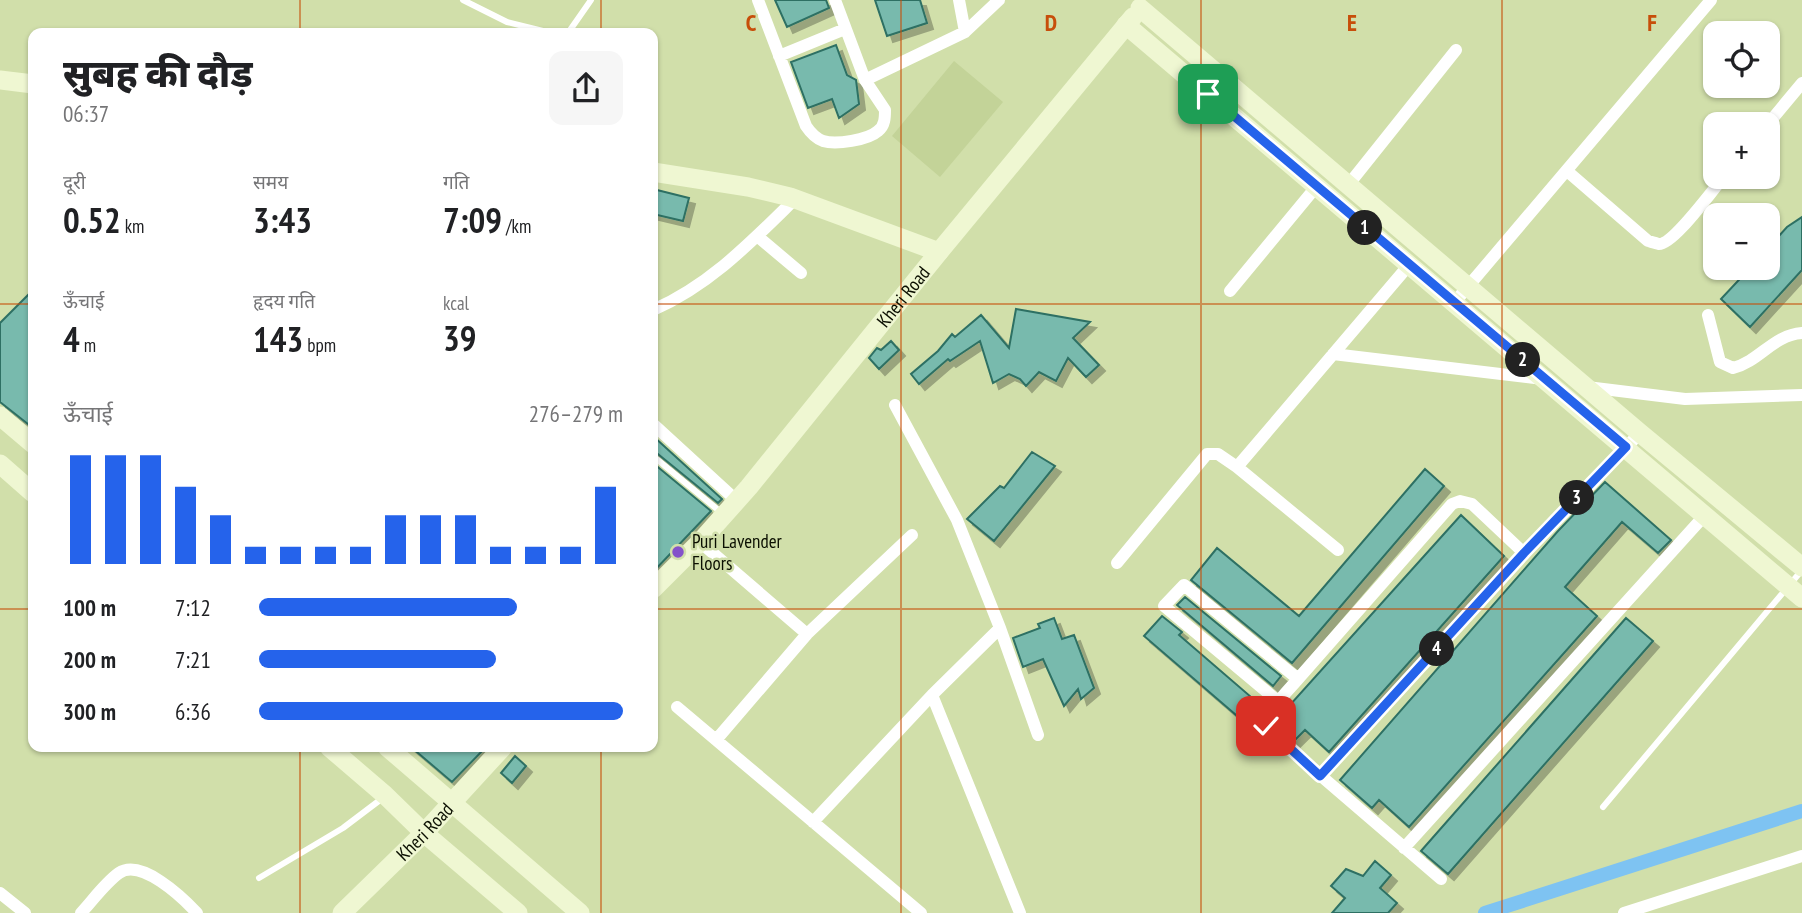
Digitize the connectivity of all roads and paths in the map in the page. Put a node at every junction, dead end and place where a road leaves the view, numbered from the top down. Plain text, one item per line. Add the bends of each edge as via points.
1 (463, 0) edge
2 (591, 0) edge
3 (758, 0) edge
4 (835, 0) edge
5 (959, 0) edge
6 (999, 0) edge
7 (1712, 0) edge
8 (1143, 4) edge
9 (1126, 25) junction
10 (531, 28) edge
11 (571, 28) edge
12 (845, 30) junction
13 (965, 32) junction
14 (1456, 50) dead end
15 (779, 56) junction
16 (0, 79) edge
17 (865, 80) junction
18 (28, 83) edge
19 (1802, 83) edge
20 (1778, 112) edge
21 (1567, 170) junction
22 (658, 173) edge
23 (1349, 184) junction
24 (1316, 187) junction
25 (1714, 189) edge
26 (795, 199) junction
27 (757, 236) junction
28 (939, 251) junction
29 (1409, 265) junction
30 (801, 273) dead end
31 (1468, 287) junction
32 (1230, 291) dead end
33 (1454, 303) junction
34 (658, 308) edge
35 (1708, 315) dead end
36 (1802, 333) edge
37 (1333, 354) junction
38 (1547, 380) junction
39 (1587, 387) junction
40 (1802, 395) edge
41 (895, 405) dead end
42 (0, 416) edge
43 (658, 429) edge
44 (28, 440) edge
45 (1633, 440) junction
46 (658, 459) edge
47 (0, 464) edge
48 (1237, 467) junction
49 (28, 489) edge
50 (731, 508) junction
51 (1705, 515) junction
52 (912, 535) dead end
53 (700, 542) junction
54 (1338, 550) dead end
55 (1524, 553) junction
56 (1117, 563) dead end
57 (1802, 569) edge
58 (658, 584) edge
59 (1795, 592) edge
60 (1000, 628) junction
61 (807, 634) junction
62 (1298, 679) junction
63 (932, 695) junction
64 (1279, 702) junction
65 (677, 707) dead end
66 (1038, 735) dead end
67 (716, 740) junction
68 (335, 752) edge
69 (393, 752) edge
70 (498, 752) edge
71 (1320, 776) junction
72 (385, 795) junction
73 (451, 803) junction
74 (1603, 807) dead end
75 (813, 822) junction
76 (424, 834) junction
77 (1404, 848) junction
78 (1802, 856) edge
79 (259, 878) dead end
80 (1441, 879) dead end
81 (0, 893) edge
82 (25, 913) edge
83 (81, 913) edge
84 (197, 913) edge
85 (342, 913) edge
86 (518, 913) edge
87 (580, 913) edge
88 (921, 913) edge
89 (1020, 913) edge
90 (1624, 913) edge

1 - 10 lane via 507,22
2 - 11 lane
3 - 15 street
4 - 12 street
5 - 13 street
6 - 13 street
7 - 21 street
8 - 9 street, Kheri Road
8 - 23 street
9 - 24 street
9 - 28 street, Kheri Road
12 - 15 street
12 - 17 street
13 - 17 street
14 - 23 street
15 - 17 street via 806,125 825,142 879,131 885,110
16 - 18 street
19 - 20 street
21 - 25 street via 1648,241 1658,244 1668,241
21 - 31 street
22 - 26 street
23 - 31 street
24 - 29 street
24 - 32 street
26 - 27 street
26 - 28 street
27 - 30 street
27 - 34 street via 715,274
28 - 50 street, Kheri Road
29 - 33 street
29 - 37 street
31 - 33 street
31 - 39 street
33 - 38 street
35 - 36 street via 1720,362 1733,368 1778,339
37 - 38 street
37 - 48 street
38 - 45 street
39 - 40 street via 1685,399
39 - 45 street
41 - 60 street via 957,520
42 - 44 street
43 - 50 street
45 - 51 street
45 - 55 street
45 - 57 street
46 - 50 lane
47 - 49 street
48 - 54 street
48 - 56 street via 1218,454 1207,454
50 - 53 street, Kheri Road
51 - 59 street
51 - 77 street
52 - 61 street
53 - 58 street, Kheri Road
53 - 61 street
55 - 62 street via 1472,505 1460,500 1452,504
55 - 71 street
57 - 59 lane
59 - 74 lane
60 - 63 street
60 - 66 street
61 - 67 street
62 - 64 street
62 - 64 street via 1184,585 1164,606
63 - 75 street
63 - 89 street
64 - 71 street via 1266,726
65 - 67 street
67 - 75 street
68 - 72 street
69 - 73 street
70 - 73 street, Kheri Road
71 - 77 street
72 - 76 street
72 - 79 lane via 343,828
73 - 76 street, Kheri Road
73 - 87 street
75 - 88 street
76 - 85 street, Kheri Road
76 - 86 street
77 - 80 street
78 - 90 street
81 - 82 street
83 - 84 street via 120,872 132,868 144,870

